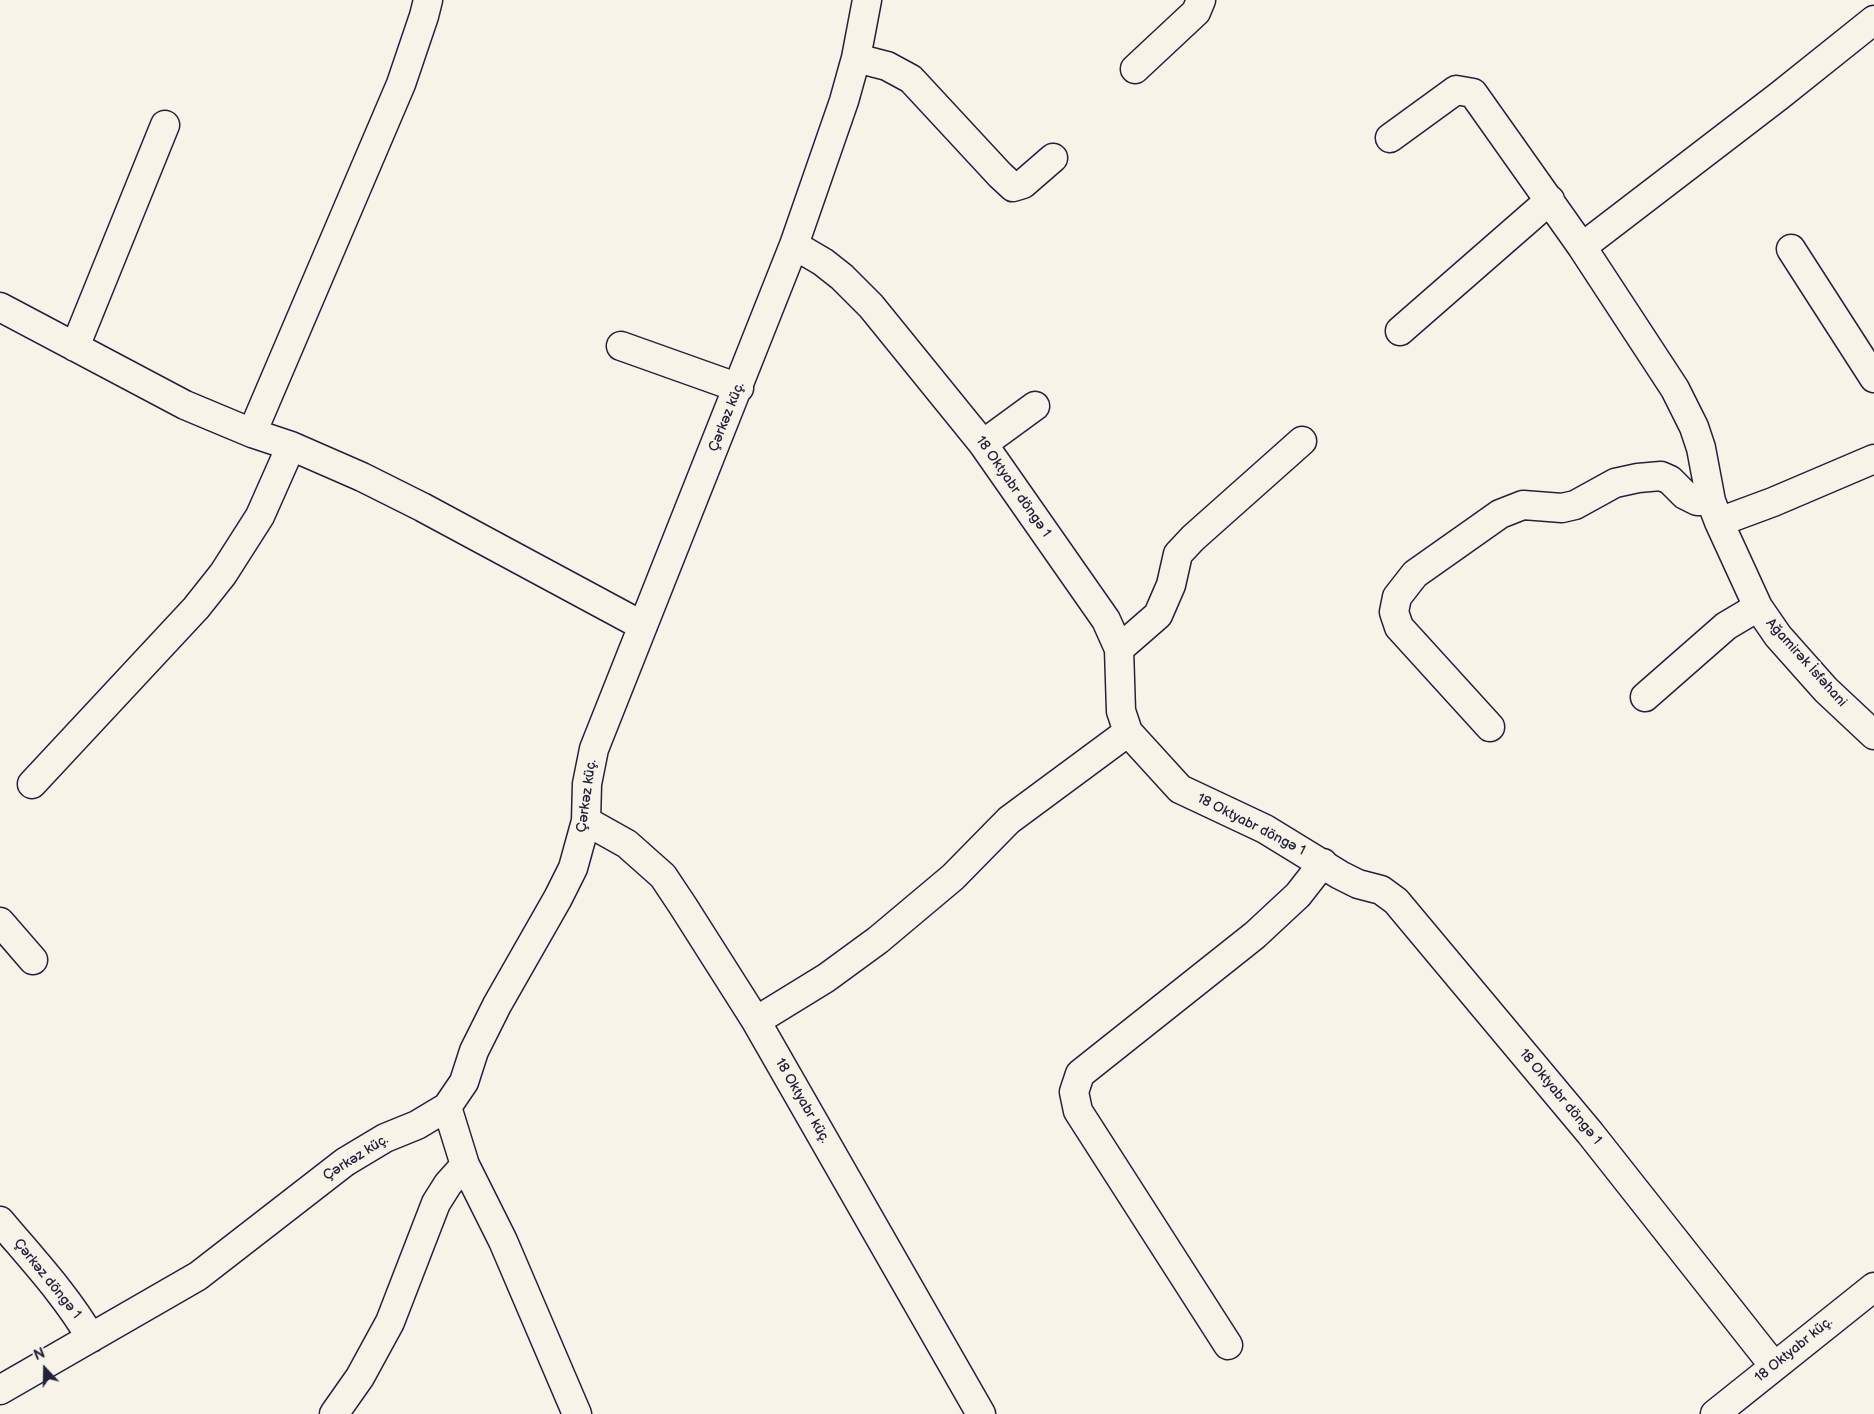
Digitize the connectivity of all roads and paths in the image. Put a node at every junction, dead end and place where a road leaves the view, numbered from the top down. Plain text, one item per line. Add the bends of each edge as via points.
1 (428, 0) edge
2 (867, 0) edge
3 (1201, 0) edge
4 (1874, 20) edge
5 (856, 58) junction
6 (1135, 68) dead end
7 (165, 125) dead end
8 (1390, 138) dead end
9 (1053, 158) dead end
10 (1550, 200) junction
11 (794, 245) junction
12 (1582, 247) junction
13 (1791, 249) dead end
14 (0, 307) edge
15 (1400, 331) dead end
16 (621, 346) dead end
17 (75, 347) junction
18 (1874, 378) edge
19 (739, 388) junction
20 (1034, 406) dead end
21 (252, 433) junction
22 (1302, 440) dead end
23 (983, 444) junction
24 (291, 446) junction
25 (1874, 459) edge
26 (1715, 512) junction
27 (1758, 607) junction
28 (643, 626) junction
29 (1120, 649) junction
30 (1645, 697) dead end
31 (1490, 727) dead end
32 (1128, 732) junction
33 (1874, 735) edge
34 (32, 784) dead end
35 (586, 821) junction
36 (1323, 864) junction
37 (0, 922) edge
38 (33, 960) dead end
39 (756, 1021) junction
40 (447, 1107) junction
41 (465, 1165) junction
42 (0, 1221) edge
43 (1874, 1287) edge
44 (91, 1338) junction
45 (1228, 1345) dead end
46 (1774, 1366) junction
47 (0, 1390) edge
48 (334, 1414) edge
49 (577, 1414) edge
50 (981, 1414) edge
51 (1715, 1414) edge

1 - 21 street via 401,84
2 - 5 street, Çərkəz küç.
3 - 6 street via 1196,12
4 - 12 street
5 - 9 street via 887,66 910,79 1013,187 1023,184
5 - 11 street, Çərkəz küç.
7 - 17 street
8 - 10 street, Ağamirək İsfəhani via 1456,90 1473,93
10 - 12 street, Ağamirək İsfəhani
10 - 15 street
11 - 19 street, Çərkəz küç.
11 - 23 street, 18 Oktyabr döngə 1 via 842,277 871,306
12 - 26 street, Ağamirək İsfəhani via 1675,389 1702,448
13 - 18 street
14 - 17 street
16 - 19 street
17 - 21 street via 186,405
19 - 28 street, Çərkəz küç.
20 - 23 street
21 - 24 street
22 - 29 street via 1178,554 1171,585 1158,615
23 - 29 street, 18 Oktyabr döngə 1 via 1106,620
24 - 28 street via 422,507
24 - 34 street via 260,516 223,574 196,608
25 - 26 street
26 - 27 street, Ağamirək İsfəhani
26 - 31 street via 1661,476 1638,478 1615,483 1575,505 1562,508 1523,505 1500,514 1415,574 1397,597 1394,612 1400,627
27 - 30 street via 1726,626
27 - 33 street, Ağamirək İsfəhani via 1778,636 1826,690
28 - 35 street, Çərkəz küç. via 594,749 587,784
29 - 32 street, 18 Oktyabr döngə 1 via 1122,711
32 - 36 street, 18 Oktyabr döngə 1 via 1180,789 1265,829
32 - 39 street via 1009,820 953,878 878,940 826,978
35 - 39 street, 18 Oktyabr küç. via 627,844 663,876
35 - 40 street, Çərkəz küç. via 573,868 497,1005 474,1051 464,1082
36 - 45 street via 1298,896 1255,935 1080,1074 1074,1092 1078,1111
36 - 46 street, 18 Oktyabr döngə 1 via 1358,884 1381,890 1396,901 1590,1133
37 - 38 street
39 - 50 street, 18 Oktyabr küç.
40 - 41 street
40 - 44 street, Çərkəz küç. via 345,1162 198,1276
41 - 48 street via 436,1203 390,1322 360,1377
41 - 49 street via 503,1241
42 - 44 street, Çərkəz döngə 1 via 78,1316
43 - 46 street, 18 Oktyabr küç.
44 - 47 street, Çərkəz küç.
46 - 51 street, 18 Oktyabr küç.

